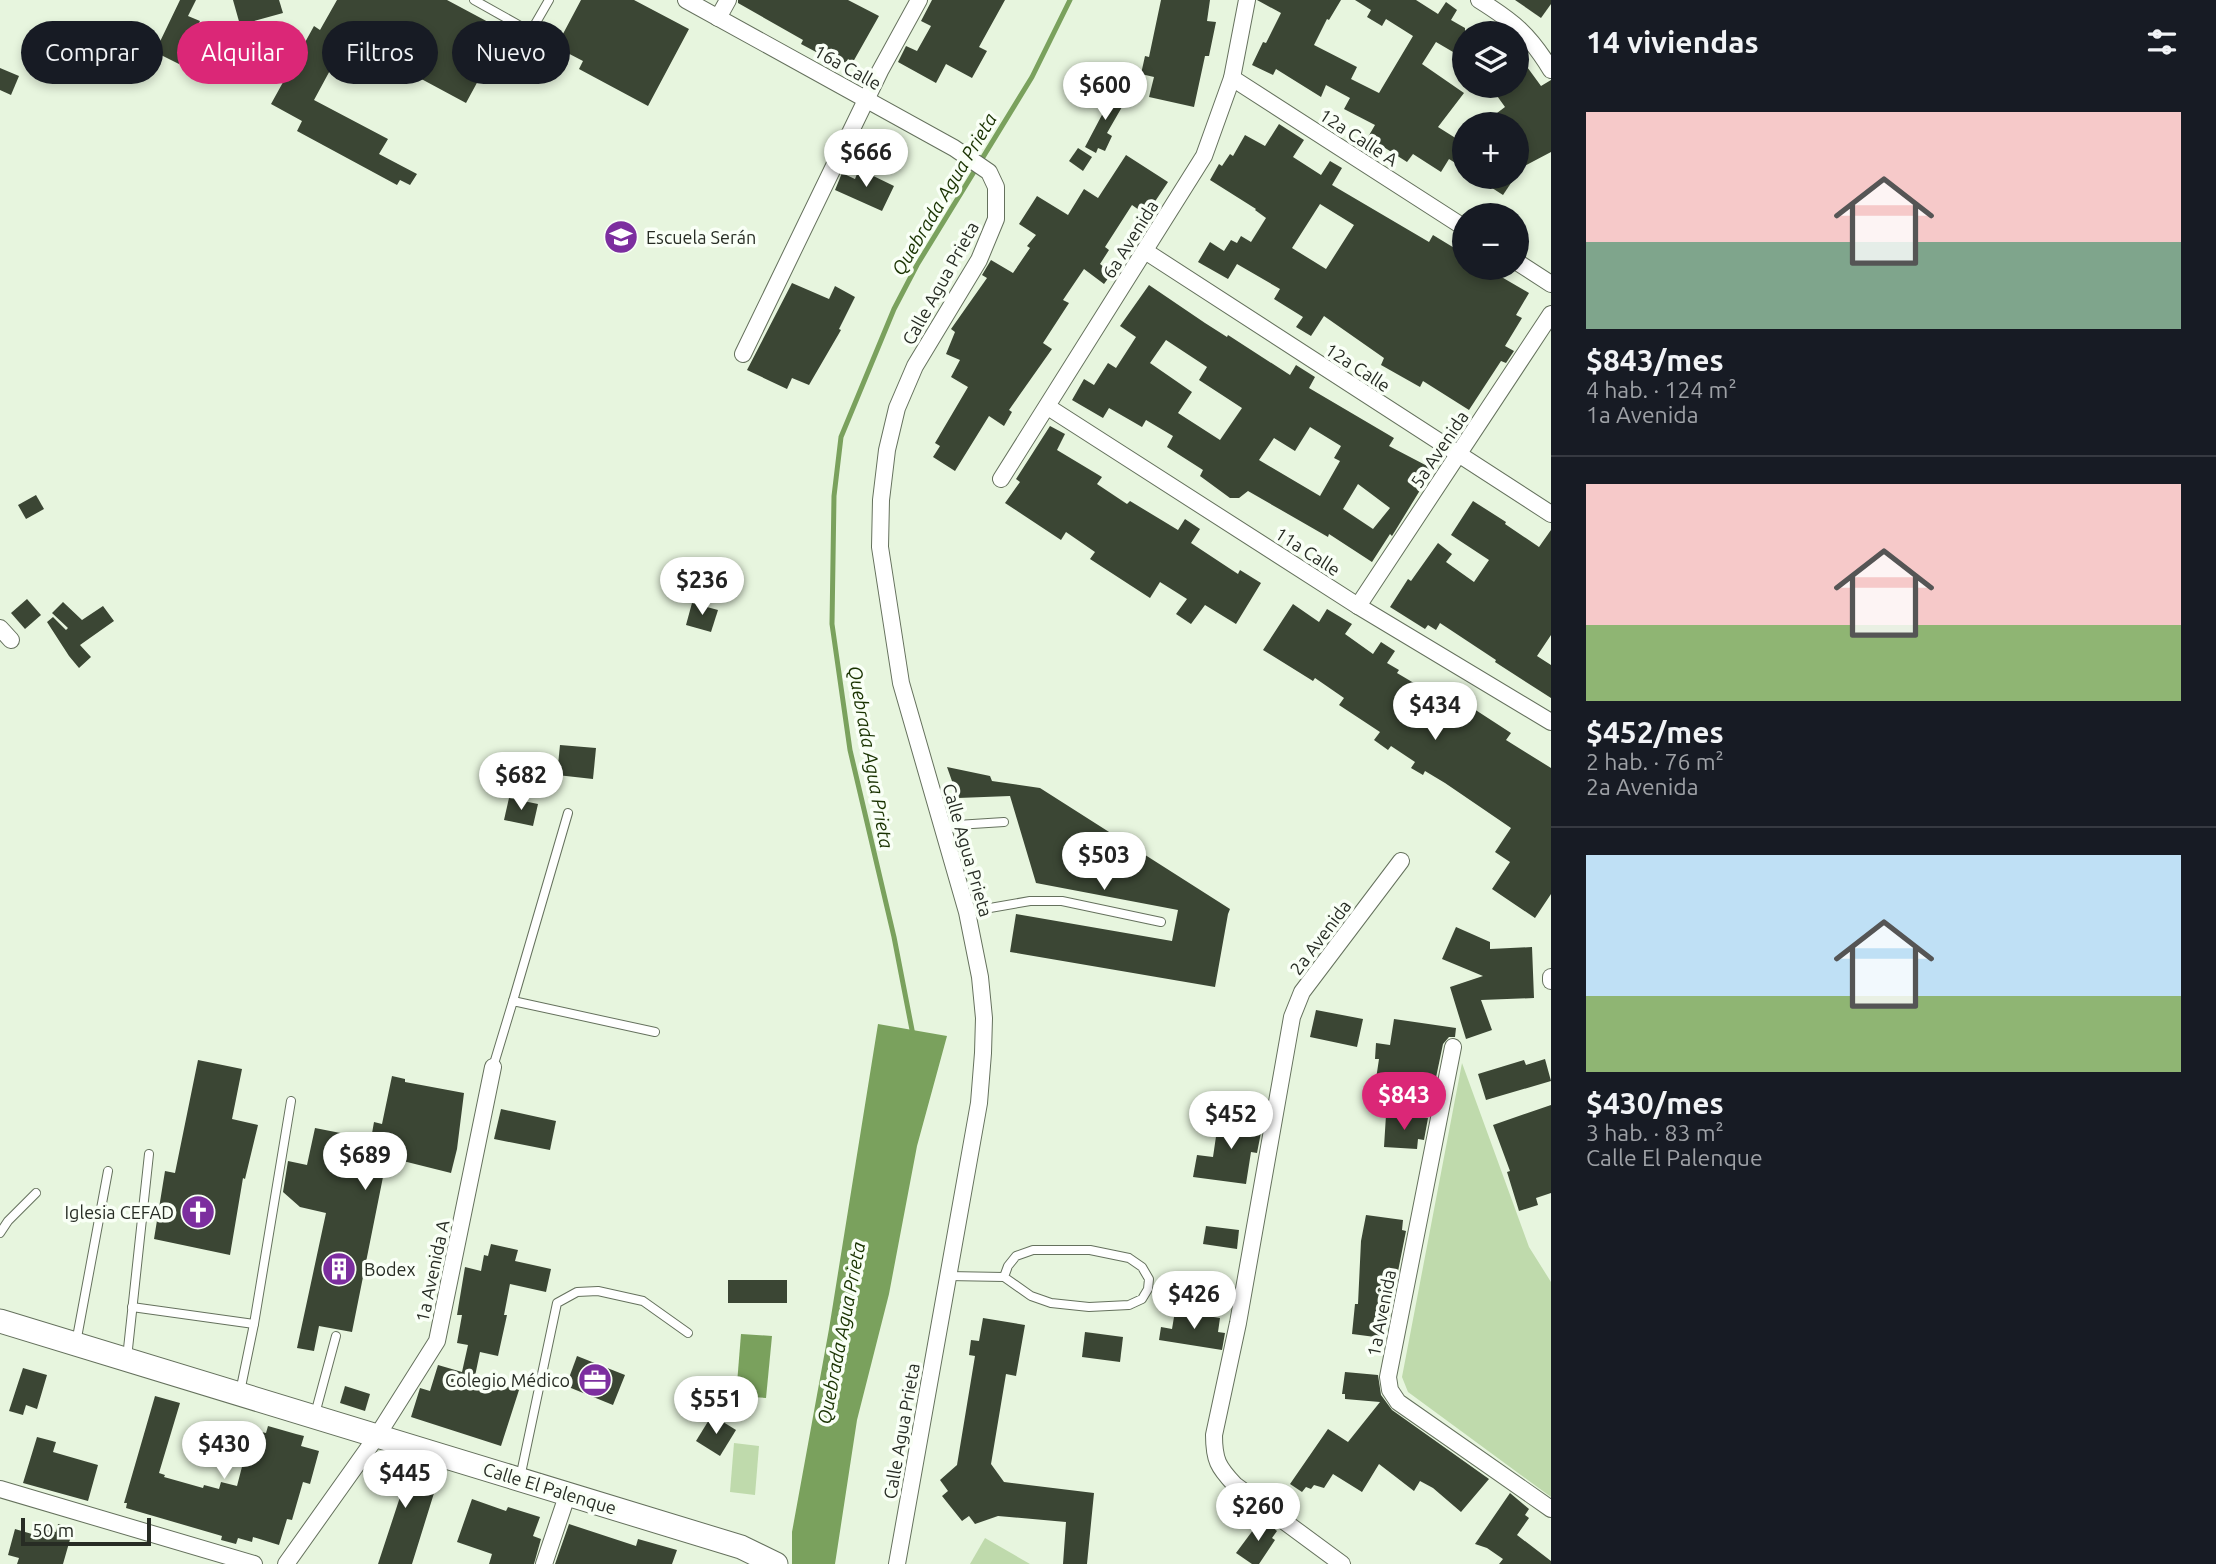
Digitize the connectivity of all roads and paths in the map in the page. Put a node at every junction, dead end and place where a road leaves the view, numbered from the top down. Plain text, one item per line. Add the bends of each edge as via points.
1 (474, 0) edge
2 (549, 0) edge
3 (686, 0) edge
4 (728, 0) edge
5 (919, 0) edge
6 (1247, 0) edge
7 (1479, 0) edge
8 (718, 18) junction
9 (1551, 70) edge
10 (1232, 78) junction
11 (866, 99) junction
12 (989, 172) joint
13 (1452, 220) edge
14 (1145, 251) junction
15 (1529, 270) edge
16 (1551, 284) edge
17 (1551, 314) edge
18 (743, 354) dead end
19 (1048, 407) junction
20 (1458, 455) junction
21 (1001, 479) dead end
22 (1551, 514) edge
23 (1358, 606) junction
24 (1551, 722) edge
25 (568, 813) dead end
26 (1004, 822) dead end
27 (941, 826) junction
28 (1401, 861) dead end
29 (967, 912) junction
30 (1161, 922) dead end
31 (513, 1001) junction
32 (655, 1032) dead end
33 (1453, 1047) dead end
34 (493, 1067) joint
35 (292, 1101) dead end
36 (149, 1154) dead end
37 (108, 1171) dead end
38 (36, 1193) dead end
39 (0, 1233) edge
40 (948, 1276) junction
41 (1004, 1277) junction
42 (132, 1307) junction
43 (0, 1321) edge
44 (254, 1324) junction
45 (688, 1333) dead end
46 (336, 1336) dead end
47 (76, 1343) junction
48 (127, 1358) junction
49 (240, 1395) junction
50 (314, 1416) junction
51 (377, 1436) junction
52 (520, 1478) junction
53 (0, 1489) edge
54 (568, 1493) junction
55 (1551, 1509) edge
56 (765, 1562) edge
57 (254, 1564) edge
58 (286, 1564) edge
59 (544, 1564) edge
60 (897, 1564) edge
61 (1342, 1564) edge

1 - 2 lane via 524,29 534,26
3 - 8 street, 16a Calle
4 - 8 street
5 - 11 street
6 - 10 street, 6a Avenida
7 - 9 street via 1521,29
8 - 11 street, 16a Calle
10 - 13 street, 12a Calle A
10 - 14 street, 6a Avenida via 1204,156
11 - 12 street, 16a Calle
11 - 18 street
12 - 27 street, Calle Agua Prieta via 996,187 996,219 979,260 915,366 897,408 881,500 880,547 901,683
14 - 19 street, 6a Avenida
14 - 20 street, 12a Calle
15 - 16 street
17 - 20 street, 5a Avenida
19 - 21 street, 6a Avenida
19 - 23 street, 11a Calle
20 - 22 street, 12a Calle
20 - 23 street, 5a Avenida
23 - 24 street, 11a Calle
25 - 31 lane
26 - 27 lane
27 - 29 street, Calle Agua Prieta
28 - 61 street, 2a Avenida via 1302,992 1292,1017 1214,1435 1214,1454 1228,1478
29 - 30 lane via 1030,901 1062,901
29 - 40 street, Calle Agua Prieta via 980,977 983,1053 979,1103
31 - 32 lane
31 - 34 lane
33 - 55 street, 1a Avenida via 1388,1377 1390,1390 1398,1402
34 - 51 street, 1a Avenida A via 437,1341
35 - 44 lane
36 - 42 lane
37 - 47 lane
38 - 39 lane
40 - 41 lane
40 - 60 street, Calle Agua Prieta
41 - 41 lane via 1016,1256 1033,1250 1090,1250 1129,1258 1149,1279 1142,1299 1129,1305 1078,1306 1031,1296
42 - 44 lane
42 - 48 lane
43 - 47 street, Calle El Palenque
44 - 49 lane
45 - 52 lane via 643,1301 577,1292 557,1303
46 - 50 lane
47 - 48 street, Calle El Palenque
48 - 49 street, Calle El Palenque
49 - 50 street, Calle El Palenque
50 - 51 street, Calle El Palenque
51 - 52 street, Calle El Palenque
51 - 58 street, 1a Avenida A
52 - 54 street, Calle El Palenque
53 - 57 street
54 - 56 street, Calle El Palenque via 741,1547
54 - 59 street

